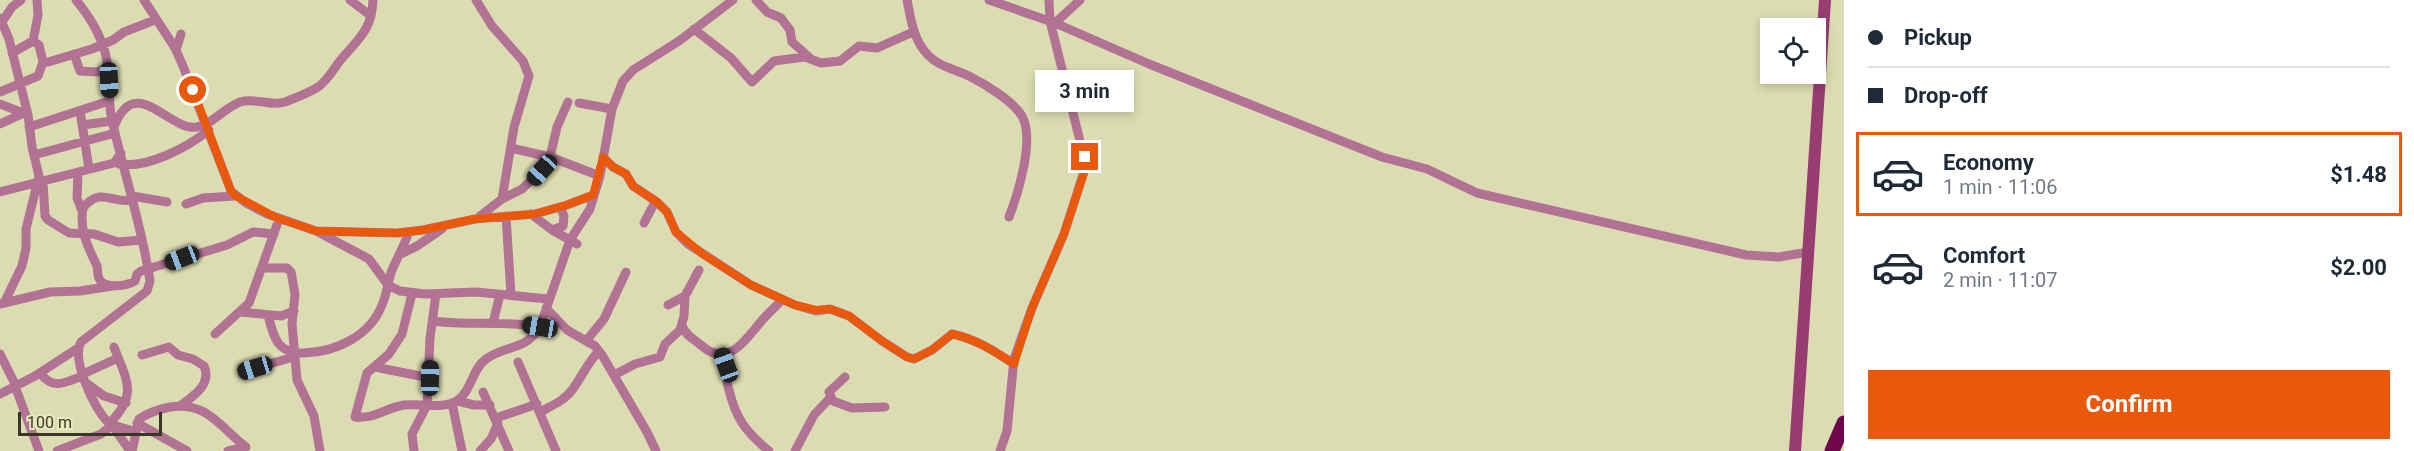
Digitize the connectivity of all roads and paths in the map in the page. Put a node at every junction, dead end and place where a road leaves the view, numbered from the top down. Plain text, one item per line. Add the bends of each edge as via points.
1 (21, 0) edge
2 (37, 0) edge
3 (76, 0) edge
4 (144, 0) edge
5 (350, 0) edge
6 (373, 0) edge
7 (477, 0) edge
8 (733, 0) edge
9 (756, 0) edge
10 (907, 0) edge
11 (988, 0) edge
12 (1049, 0) edge
13 (1080, 0) edge
14 (1825, 0) edge
15 (371, 16) junction
16 (1, 20) edge
17 (155, 20) junction
18 (1052, 22) junction
19 (694, 29) junction
20 (913, 32) junction
21 (182, 34) dead end
22 (4, 37) edge
23 (33, 41) junction
24 (102, 44) junction
25 (176, 51) junction
26 (12, 52) junction
27 (74, 54) junction
28 (809, 57) junction
29 (43, 62) junction
30 (108, 68) junction
31 (20, 84) junction
32 (1, 91) edge
33 (109, 101) junction
34 (568, 102) dead end
35 (579, 103) dead end
36 (4, 105) edge
37 (612, 109) junction
38 (80, 111) junction
39 (26, 115) junction
40 (0, 124) edge
41 (82, 125) junction
42 (29, 127) junction
43 (114, 127) junction
44 (207, 127) junction
45 (85, 142) junction
46 (511, 148) junction
47 (34, 155) junction
48 (550, 157) junction
49 (603, 157) junction
50 (119, 164) junction
51 (89, 169) junction
52 (78, 172) junction
53 (600, 176) junction
54 (40, 182) junction
55 (0, 192) edge
56 (593, 195) junction
57 (236, 196) junction
58 (132, 198) junction
59 (502, 200) junction
60 (167, 202) dead end
61 (655, 202) junction
62 (186, 204) dead end
63 (492, 209) junction
64 (562, 210) junction
65 (82, 211) junction
66 (531, 214) junction
67 (508, 216) junction
68 (1009, 218) dead end
69 (279, 219) junction
70 (475, 219) junction
71 (644, 223) dead end
72 (447, 225) junction
73 (552, 230) junction
74 (316, 231) junction
75 (409, 232) junction
76 (84, 234) junction
77 (274, 234) junction
78 (142, 240) junction
79 (573, 242) junction
80 (1808, 252) junction
81 (401, 254) junction
82 (148, 268) junction
83 (262, 268) junction
84 (699, 270) dead end
85 (626, 272) dead end
86 (115, 285) junction
87 (388, 285) junction
88 (412, 294) junction
89 (436, 294) junction
90 (500, 294) junction
91 (511, 295) junction
92 (686, 297) junction
93 (2, 303) edge
94 (778, 303) dead end
95 (547, 304) junction
96 (668, 305) dead end
97 (294, 311) junction
98 (241, 312) junction
99 (268, 315) junction
100 (433, 321) junction
101 (492, 323) junction
102 (682, 326) junction
103 (540, 327) junction
104 (215, 334) dead end
105 (586, 341) junction
106 (114, 347) dead end
107 (78, 348) junction
108 (599, 351) junction
109 (0, 354) edge
110 (721, 354) junction
111 (142, 355) dead end
112 (294, 355) junction
113 (118, 358) junction
114 (518, 362) dead end
115 (1014, 364) junction
116 (375, 367) junction
117 (244, 371) dead end
118 (40, 373) junction
119 (614, 375) junction
120 (844, 377) dead end
121 (84, 378) junction
122 (430, 378) junction
123 (15, 386) junction
124 (200, 389) junction
125 (483, 392) dead end
126 (0, 394) edge
127 (830, 398) junction
128 (455, 402) junction
129 (126, 403) junction
130 (427, 405) junction
131 (490, 405) junction
132 (180, 406) junction
133 (885, 407) dead end
134 (539, 408) junction
135 (201, 410) junction
136 (1844, 423) edge
137 (111, 424) junction
138 (499, 424) junction
139 (136, 427) junction
140 (39, 451) edge
141 (57, 451) edge
142 (131, 451) edge
143 (187, 451) edge
144 (228, 451) edge
145 (320, 451) edge
146 (414, 451) edge
147 (462, 451) edge
148 (480, 451) edge
149 (509, 451) edge
150 (556, 451) edge
151 (656, 451) edge
152 (769, 451) edge
153 (795, 451) edge
154 (1000, 451) edge
155 (1795, 451) edge
156 (1832, 451) edge

1 - 16 street
2 - 23 street
3 - 24 street via 95,25
4 - 17 street
5 - 15 street
6 - 15 street
7 - 46 street via 492,26 528,69
8 - 19 street
9 - 28 street via 767,12 782,18 792,42
10 - 20 street
11 - 18 street
12 - 18 street
13 - 18 street
14 - 80 main road
15 - 44 street via 363,35 319,86 284,103 259,100 233,105
16 - 22 street
17 - 24 street
17 - 25 street
18 - 80 street via 1382,157 1428,169 1477,193 1746,255 1774,257
18 - 115 street via 1086,165
19 - 28 street via 718,46 752,82 770,63
19 - 37 street via 633,70 618,91
20 - 28 street via 877,48 859,46 840,61 821,63
20 - 68 street via 927,55 944,67 992,88 1022,117 1026,148 1023,172
21 - 25 street
22 - 26 street
23 - 26 street
23 - 29 street via 39,45
24 - 27 street
24 - 30 street
25 - 44 street
26 - 31 street
27 - 29 street
27 - 30 street via 80,70 97,72
29 - 31 street via 38,76
30 - 33 street
31 - 32 street
31 - 39 street
32 - 36 street
33 - 38 street
33 - 43 street
34 - 48 street
35 - 37 street
36 - 39 street
37 - 49 street
38 - 41 street
38 - 42 street
39 - 40 street
39 - 42 street
41 - 43 street
41 - 45 street
42 - 47 street
43 - 44 street via 124,108 140,104 187,126
43 - 45 street
43 - 50 street via 121,153
44 - 50 street via 195,142 182,148 145,163
44 - 57 street
45 - 47 street
45 - 51 street
46 - 48 street
46 - 59 street
47 - 54 street
48 - 53 street
48 - 59 street via 533,180
49 - 53 street
49 - 61 street
50 - 51 street
50 - 58 street
51 - 52 street
52 - 54 street
52 - 65 street via 77,198
53 - 56 street
54 - 55 street
54 - 76 street via 48,220 69,232
54 - 93 street via 26,229 22,266
56 - 64 street
56 - 79 street
57 - 62 street via 203,198
57 - 69 street
58 - 60 street
58 - 65 street via 122,201 110,196 97,197
58 - 78 street
59 - 63 street
61 - 71 street
61 - 115 street via 667,212 676,232 751,285 795,305 830,309 849,316 907,357 920,358 952,334 968,337
63 - 67 street
63 - 70 street
64 - 66 street
64 - 73 street via 563,226
65 - 76 street
66 - 67 street
66 - 73 street
67 - 70 street
67 - 91 street
69 - 74 street
69 - 77 street
70 - 72 street
72 - 75 street
72 - 81 street
73 - 79 street
74 - 75 street
74 - 87 street via 369,259
75 - 81 street
76 - 78 street via 118,242
76 - 86 street via 99,279
77 - 82 street via 253,232
77 - 83 street
78 - 82 street
79 - 95 street
80 - 155 main road
81 - 87 street
82 - 86 street via 139,272 133,283
82 - 107 street via 147,291 90,334
83 - 97 street via 289,269 295,294
83 - 98 street via 249,303
84 - 92 street
85 - 105 street via 604,319
86 - 93 street via 50,292
87 - 88 street
87 - 112 street via 378,313 354,338 336,349
88 - 89 street
88 - 116 street via 402,334 390,354
89 - 90 street
89 - 100 street
90 - 91 street
90 - 101 street
91 - 95 street
92 - 96 street
92 - 102 street
94 - 110 street via 741,346
95 - 103 street
95 - 105 street via 567,330
97 - 99 street via 282,316
97 - 112 street
98 - 99 street
98 - 104 street
99 - 112 street via 277,342
100 - 101 street
100 - 122 street
101 - 103 street
102 - 110 street via 708,352
102 - 119 street via 665,344 660,357
103 - 128 street via 526,343 481,362
105 - 108 street
106 - 113 street
107 - 118 street
107 - 121 street
108 - 119 street
108 - 134 street via 564,399
109 - 123 street
110 - 152 street via 739,421
111 - 124 street via 169,347 178,355 200,362 207,377
112 - 117 street
112 - 145 street via 297,380 314,416
113 - 121 street
113 - 129 street via 128,390
114 - 134 street
115 - 154 street via 1007,431
116 - 122 street
116 - 130 street via 366,376 355,417 373,417 403,405
118 - 121 street via 56,384
118 - 123 street
119 - 151 street
120 - 127 street via 831,388
121 - 129 street via 104,396
121 - 137 street via 94,402
122 - 130 street
123 - 126 street
123 - 140 street
124 - 132 street
124 - 135 street
125 - 131 street
127 - 133 street via 846,408
127 - 153 street via 814,415
128 - 130 street
128 - 131 street
128 - 147 street
129 - 137 street
130 - 146 street via 412,434
131 - 138 street
132 - 135 street
132 - 139 street via 149,414 139,419
134 - 138 street
134 - 150 street
135 - 144 street via 246,447
136 - 156 highway
137 - 139 street
137 - 141 street via 101,434
137 - 142 street
138 - 148 street
138 - 149 street
139 - 142 street
139 - 143 street

